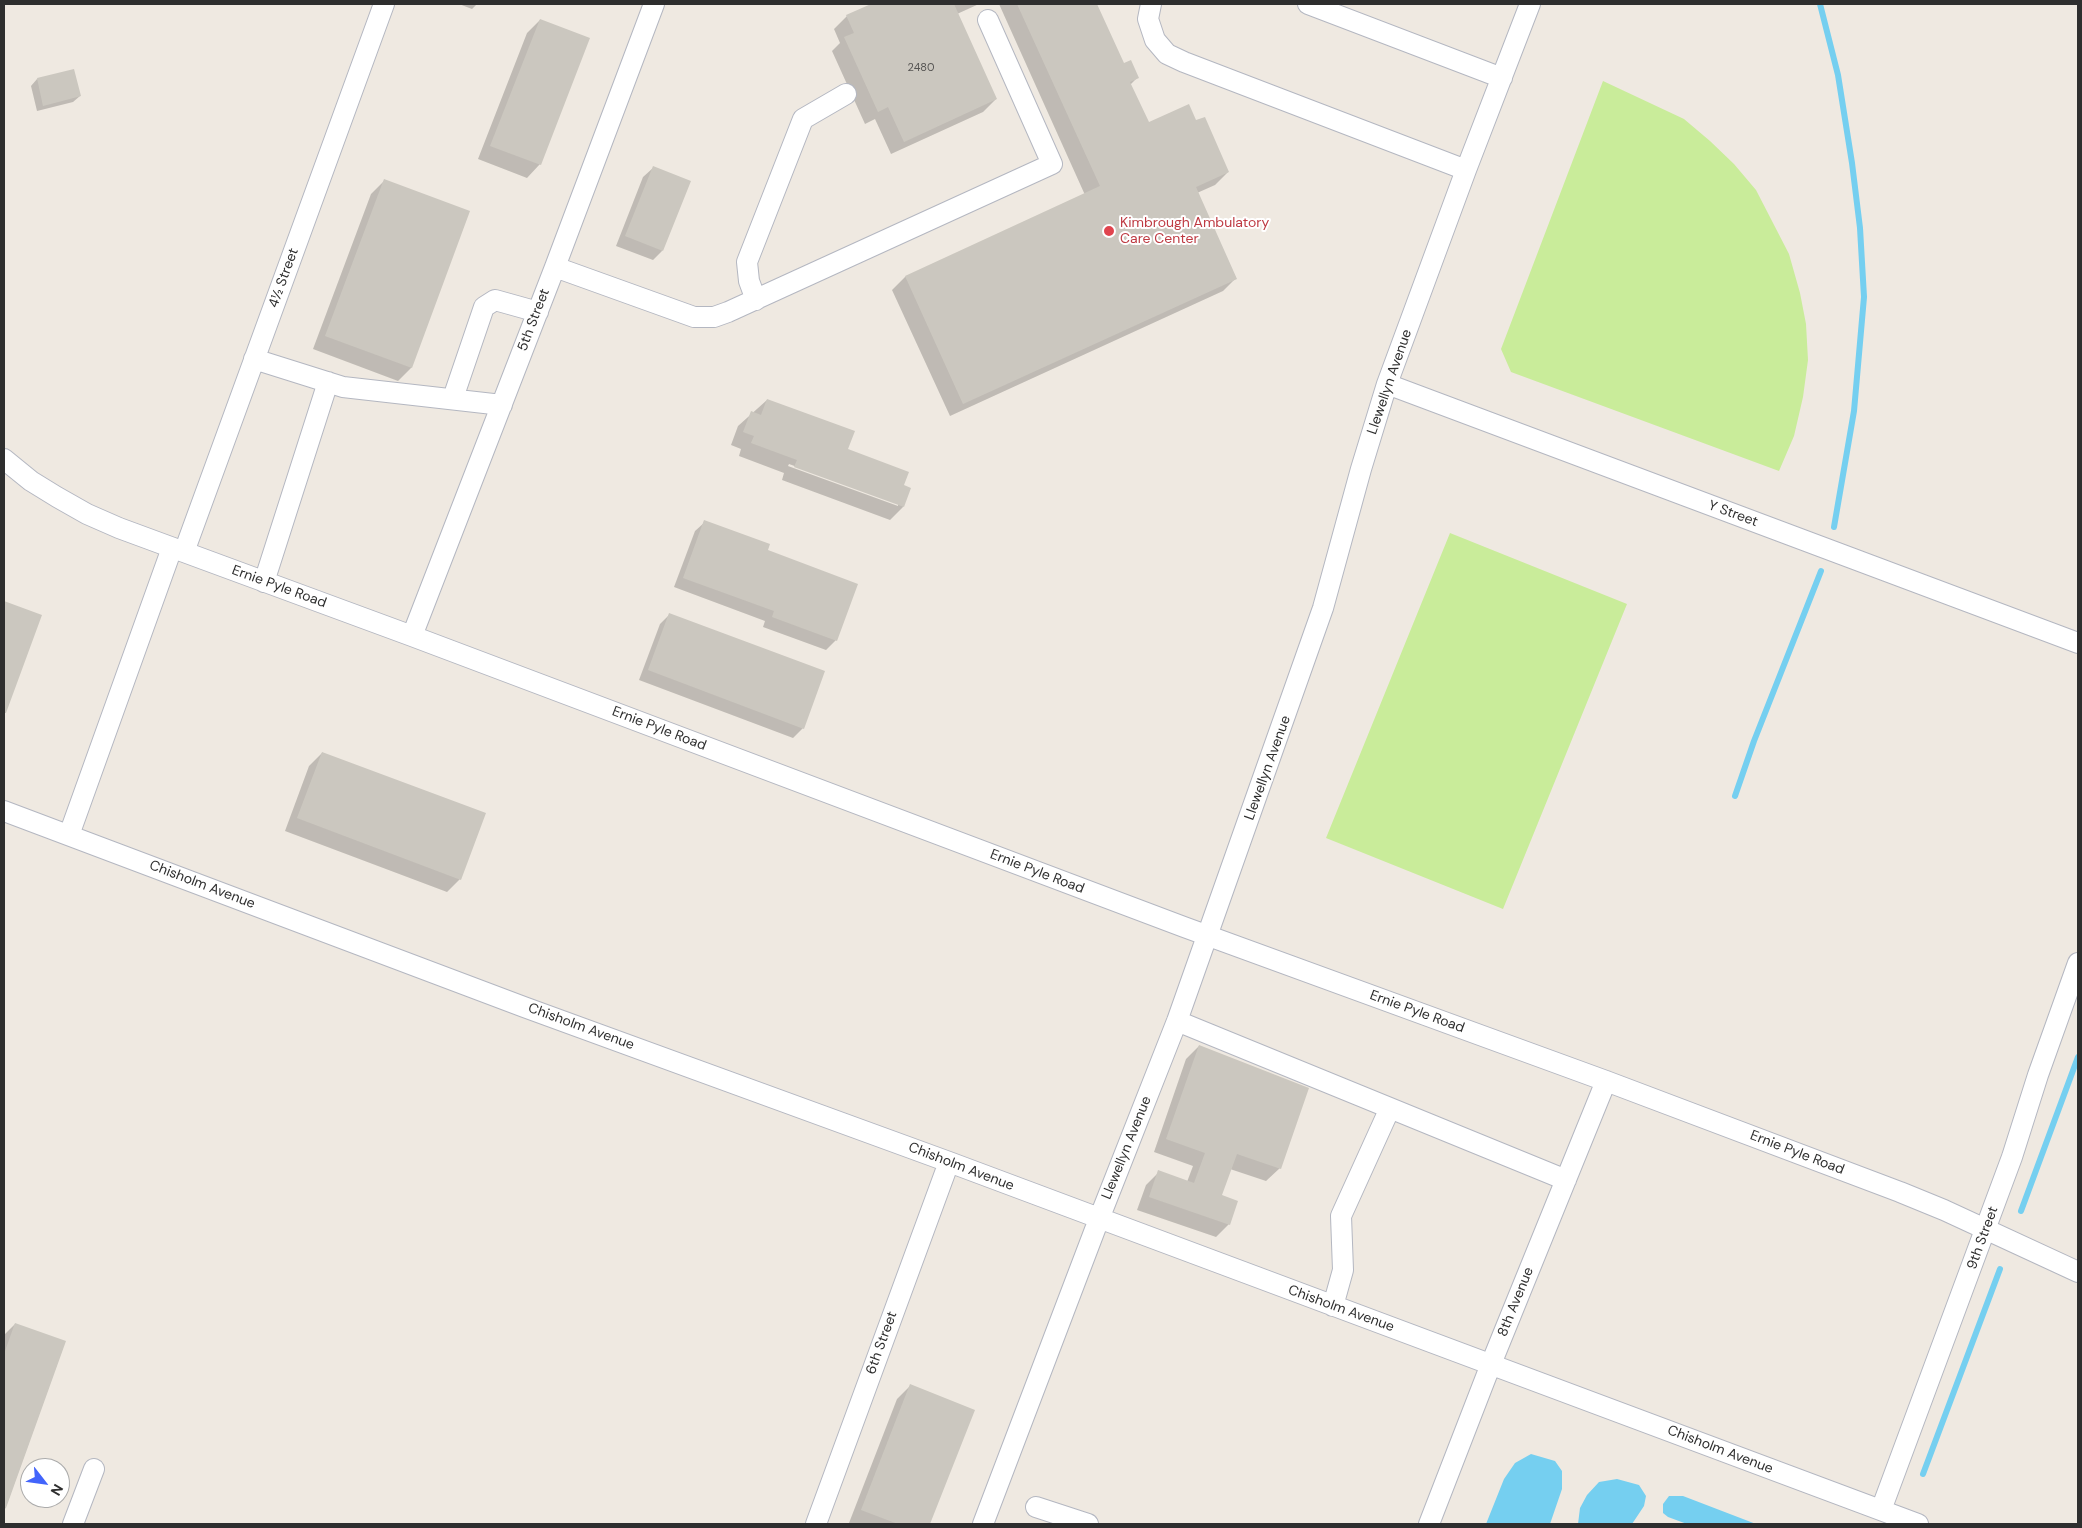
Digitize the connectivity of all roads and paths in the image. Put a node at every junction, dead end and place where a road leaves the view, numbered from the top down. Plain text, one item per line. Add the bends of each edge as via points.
1 (384, 4) edge
2 (654, 4) edge
3 (1152, 4) edge
4 (1308, 4) edge
5 (1530, 4) edge
6 (988, 20) dead end
7 (1502, 78) junction
8 (846, 94) dead end
9 (1466, 170) junction
10 (555, 267) junction
11 (756, 300) junction
12 (538, 312) junction
13 (254, 359) junction
14 (328, 382) junction
15 (1387, 384) junction
16 (452, 398) junction
17 (502, 405) junction
18 (4, 459) edge
19 (178, 550) junction
20 (264, 582) junction
21 (412, 636) junction
22 (2078, 643) edge
23 (4, 811) edge
24 (69, 835) junction
25 (1207, 935) junction
26 (2078, 964) edge
27 (1177, 1021) junction
28 (1606, 1081) junction
29 (1390, 1108) junction
30 (949, 1162) junction
31 (1566, 1180) junction
32 (1099, 1219) junction
33 (1986, 1229) junction
34 (2078, 1272) edge
35 (1333, 1306) junction
36 (1491, 1364) junction
37 (94, 1469) dead end
38 (1036, 1507) dead end
39 (1876, 1514) edge
40 (74, 1524) edge
41 (816, 1524) edge
42 (983, 1524) edge
43 (1088, 1524) edge
44 (1429, 1524) edge
45 (1918, 1524) edge

1 - 13 street, 4½ Street
2 - 10 street, 5th Street
3 - 9 street via 1148,19 1155,40 1167,54
4 - 7 street
5 - 7 street, Llewellyn Avenue
6 - 11 street via 1052,164
7 - 9 street, Llewellyn Avenue
8 - 11 street via 803,119 747,262
9 - 15 street, Llewellyn Avenue
10 - 11 street via 694,317 714,317
10 - 12 street, 5th Street
12 - 16 street via 495,300 484,307
12 - 17 street, 5th Street
13 - 14 street
13 - 19 street, 4½ Street
14 - 16 street via 343,387
14 - 20 street
15 - 22 street, Y Street
15 - 25 street, Llewellyn Avenue via 1323,608
16 - 17 street
17 - 21 street, 5th Street
18 - 19 street, Ernie Pyle Road via 30,481 87,514
19 - 20 street, Ernie Pyle Road
19 - 24 street, 4½ Street
20 - 21 street, Ernie Pyle Road
21 - 25 street, Ernie Pyle Road
23 - 24 street, Chisholm Avenue
24 - 30 street, Chisholm Avenue via 524,1007
25 - 27 street, Llewellyn Avenue
25 - 28 street, Ernie Pyle Road
26 - 33 street, 9th Street
27 - 29 street
27 - 32 street, Llewellyn Avenue
28 - 31 street, 8th Avenue
28 - 33 street, Ernie Pyle Road via 1900,1192
29 - 31 street
29 - 35 street via 1341,1216 1343,1270
30 - 32 street, Chisholm Avenue
30 - 41 street, 6th Street
31 - 36 street, 8th Avenue
32 - 35 street, Chisholm Avenue
32 - 42 street, Llewellyn Avenue
33 - 34 street, Ernie Pyle Road
33 - 39 street, 9th Street
35 - 36 street, Chisholm Avenue
36 - 39 street, Chisholm Avenue
36 - 44 street, 8th Avenue
37 - 40 street
38 - 43 street
39 - 45 street, Chisholm Avenue

